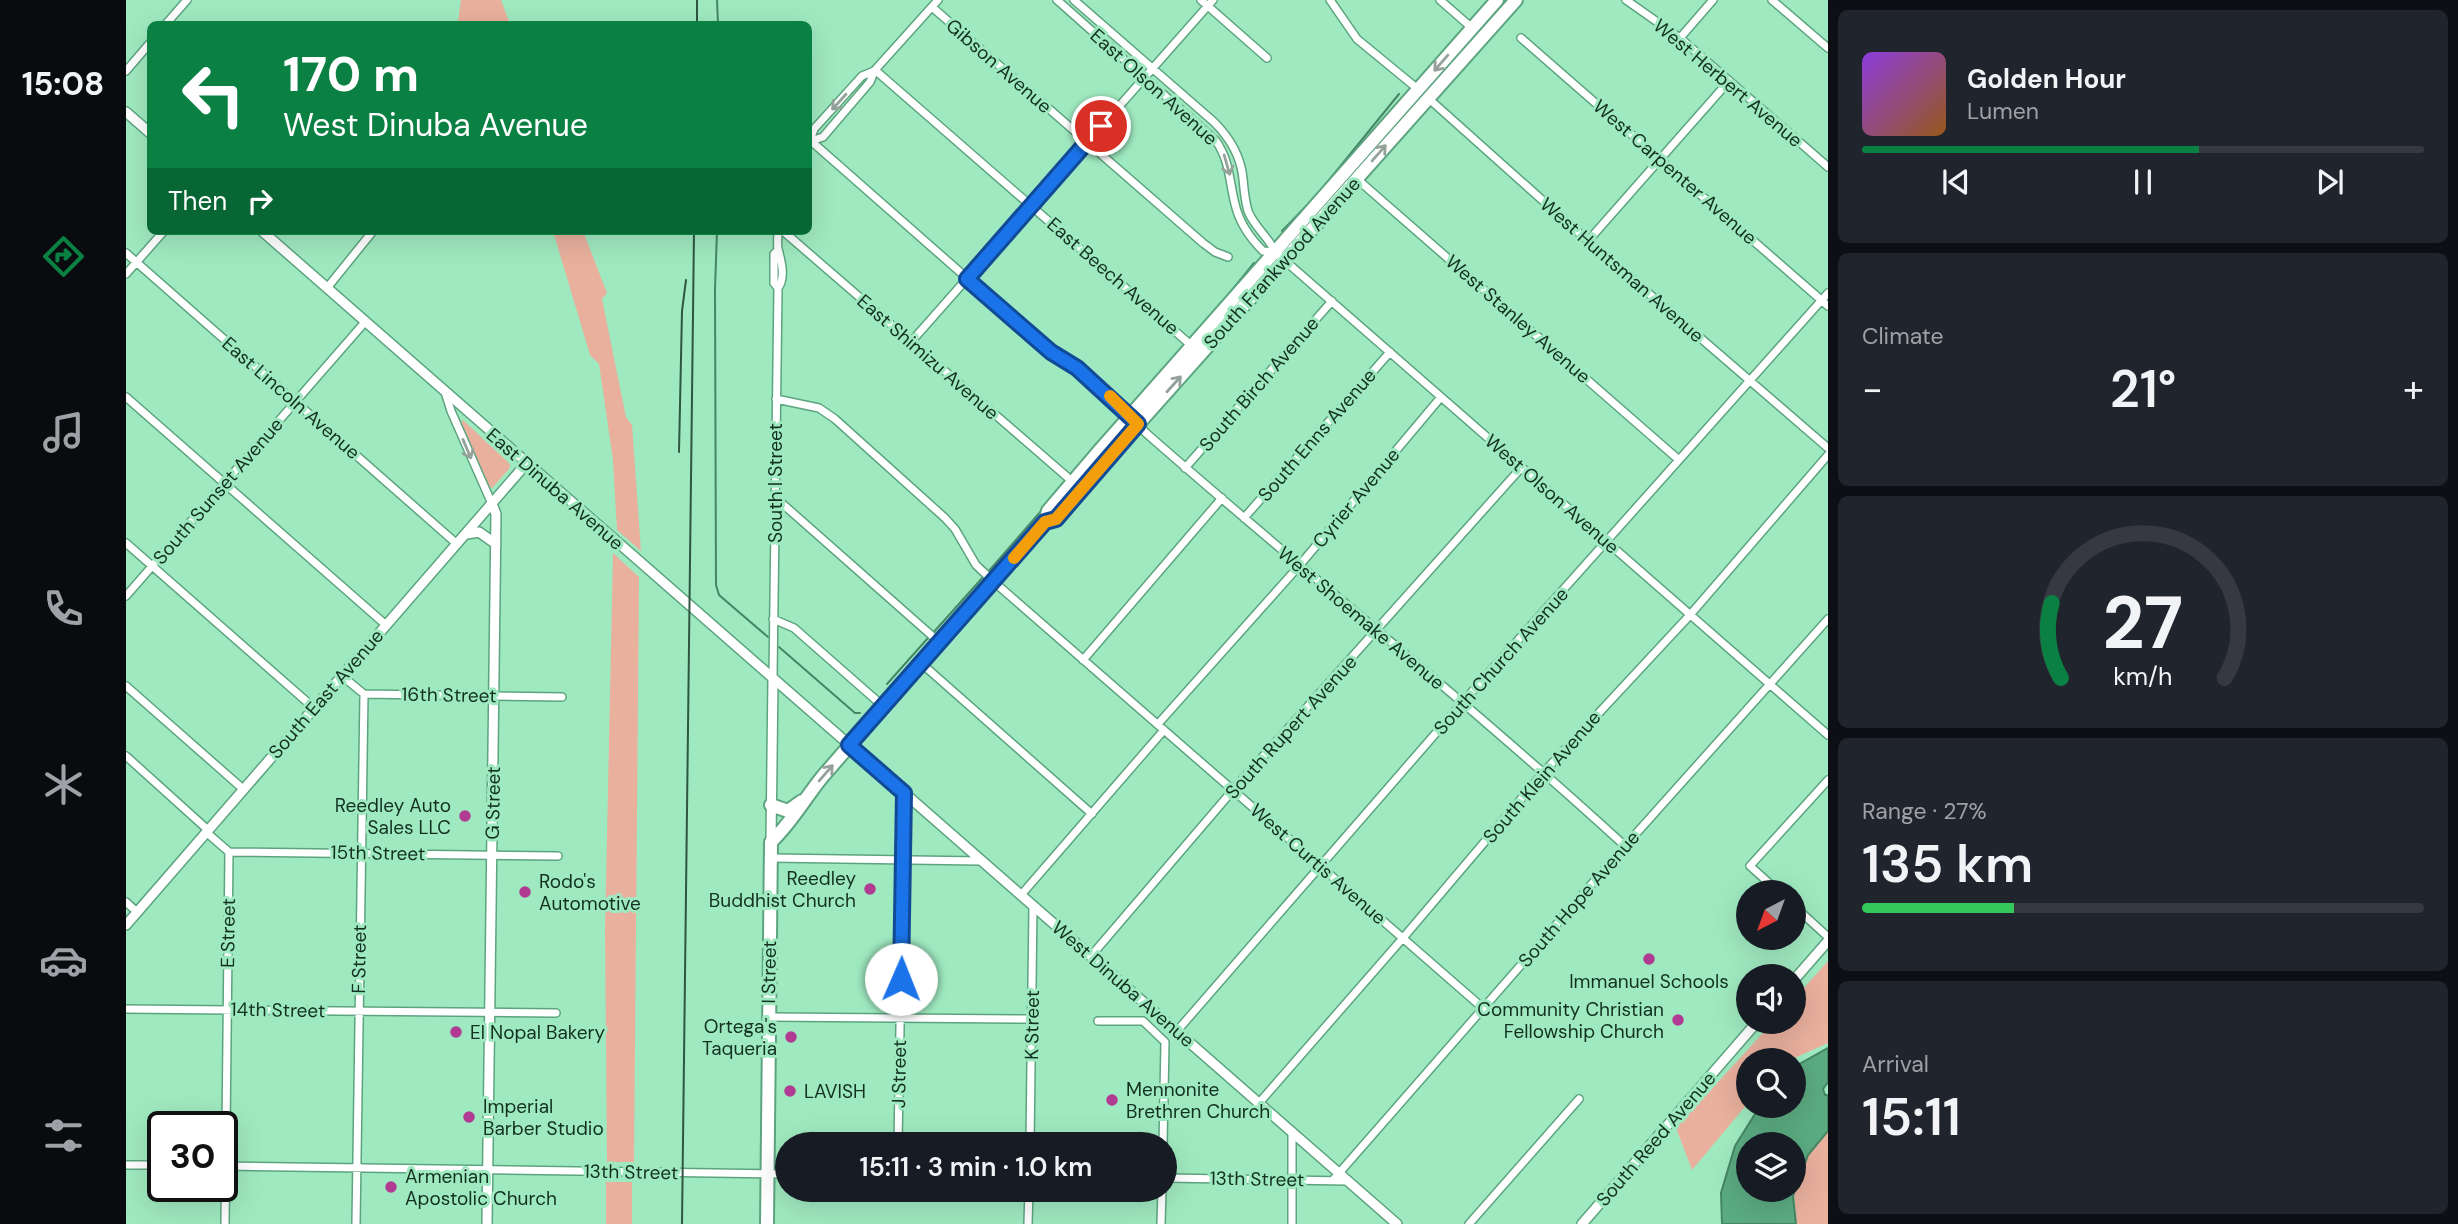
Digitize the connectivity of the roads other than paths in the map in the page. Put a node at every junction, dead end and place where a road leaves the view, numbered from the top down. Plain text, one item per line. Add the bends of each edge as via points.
1 (187, 0) edge
2 (938, 0) edge
3 (1057, 0) edge
4 (1074, 0) edge
5 (1331, 0) edge
6 (1440, 0) edge
7 (1497, 0) edge
8 (1516, 0) edge
9 (1626, 0) edge
10 (1713, 0) edge
11 (1772, 0) edge
12 (1207, 2) edge
13 (932, 7) junction
14 (169, 21) edge
15 (1472, 28) junction
16 (1521, 38) dead end
17 (1680, 38) junction
18 (147, 46) edge
19 (1828, 48) edge
20 (1267, 58) dead end
21 (1152, 69) junction
22 (875, 70) junction
23 (126, 71) edge
24 (1145, 77) junction
25 (1729, 81) junction
26 (1423, 94) junction
27 (126, 112) edge
28 (147, 130) edge
29 (812, 142) edge
30 (1087, 143) junction
31 (812, 145) edge
32 (1659, 159) junction
33 (1828, 167) edge
34 (1357, 179) junction
35 (1032, 205) junction
36 (160, 235) edge
37 (267, 235) edge
38 (370, 235) edge
39 (778, 235) edge
40 (788, 235) edge
41 (1588, 240) junction
42 (126, 253) edge
43 (1280, 256) junction
44 (1228, 257) dead end
45 (136, 262) junction
46 (126, 274) edge
47 (967, 279) junction
48 (327, 288) junction
49 (1828, 293) edge
50 (1332, 301) junction
51 (1825, 304) edge
52 (365, 322) junction
53 (911, 342) junction
54 (1192, 346) junction
55 (1390, 352) junction
56 (1750, 381) junction
57 (445, 392) junction
58 (126, 397) edge
59 (1441, 397) junction
60 (776, 399) junction
61 (296, 402) junction
62 (1134, 420) junction
63 (1828, 447) edge
64 (1828, 455) edge
65 (1679, 460) junction
66 (526, 464) junction
67 (1185, 468) junction
68 (1521, 468) junction
69 (1073, 482) junction
70 (225, 484) junction
71 (1222, 498) junction
72 (777, 499) junction
73 (492, 504) junction
74 (1244, 518) junction
75 (1045, 522) junction
76 (465, 534) junction
77 (1607, 542) junction
78 (126, 543) edge
79 (457, 544) junction
80 (496, 544) junction
81 (153, 566) junction
82 (1299, 566) junction
83 (993, 581) junction
84 (126, 596) edge
85 (1690, 615) junction
86 (773, 619) junction
87 (1828, 619) edge
88 (386, 625) junction
89 (1378, 630) junction
90 (939, 642) junction
91 (1083, 660) junction
92 (921, 663) junction
93 (342, 676) junction
94 (773, 678) junction
95 (1770, 684) junction
96 (126, 686) edge
97 (364, 694) junction
98 (494, 696) junction
99 (562, 697) dead end
100 (1462, 703) junction
101 (884, 706) junction
102 (314, 708) junction
103 (1161, 727) junction
104 (1828, 735) edge
105 (849, 745) junction
106 (126, 756) edge
107 (1544, 772) junction
108 (1828, 780) edge
109 (243, 789) junction
110 (1233, 790) junction
111 (904, 793) junction
112 (803, 801) junction
113 (771, 805) junction
114 (1092, 814) junction
115 (207, 831) junction
116 (771, 842) junction
117 (1625, 846) junction
118 (229, 852) junction
119 (360, 853) junction
120 (492, 855) junction
121 (558, 856) dead end
122 (771, 858) junction
123 (903, 859) junction
124 (981, 861) junction
125 (1321, 867) junction
126 (1766, 880) edge
127 (1021, 895) junction
128 (126, 902) edge
129 (1033, 905) junction
130 (137, 912) junction
131 (1806, 918) edge
132 (126, 925) edge
133 (1403, 938) junction
134 (1828, 939) edge
135 (1091, 956) junction
136 (1806, 966) edge
137 (126, 1009) edge
138 (227, 1009) junction
139 (1483, 1009) junction
140 (358, 1011) junction
141 (490, 1013) junction
142 (556, 1013) dead end
143 (769, 1017) junction
144 (900, 1017) junction
145 (1032, 1019) junction
146 (1098, 1021) dead end
147 (1177, 1031) junction
148 (1748, 1034) edge
149 (1579, 1099) dead end
150 (1259, 1103) junction
151 (225, 1111) edge
152 (898, 1132) edge
153 (1030, 1132) edge
154 (1163, 1132) edge
155 (1292, 1132) junction
156 (126, 1165) edge
157 (147, 1165) edge
158 (238, 1166) edge
159 (356, 1167) junction
160 (488, 1170) junction
161 (767, 1174) junction
162 (775, 1174) edge
163 (1336, 1177) junction
164 (1177, 1178) edge
165 (1293, 1180) junction
166 (225, 1202) edge
167 (1029, 1202) edge
168 (1162, 1202) edge
169 (225, 1224) edge
170 (356, 1224) edge
171 (487, 1224) edge
172 (766, 1224) edge
173 (1028, 1224) edge
174 (1161, 1224) edge
175 (1292, 1224) edge
176 (1397, 1224) edge
177 (1469, 1224) edge
178 (1582, 1224) edge

1 - 14 street
2 - 13 street
3 - 24 street, East Olson Avenue
4 - 21 street, East Olson Avenue
5 - 26 street, West Huntsman Avenue via 1357,39
6 - 15 street
7 - 15 main road, South Frankwood Avenue
8 - 26 main road, South Frankwood Avenue
9 - 17 street, West Herbert Avenue
10 - 17 street
11 - 19 street
12 - 20 street
12 - 21 street
13 - 22 street
13 - 30 street, Gibson Avenue
15 -> 26 main road, South Frankwood Avenue
16 - 32 street, West Carpenter Avenue
17 - 25 street, West Herbert Avenue
18 - 23 street
21 - 24 street
21 - 43 street, East Olson Avenue via 1230,139 1240,161 1248,211
22 - 29 street via 823,137
22 - 35 street, East Beech Avenue
24 - 30 street
24 -> 43 street, East Olson Avenue via 1216,141 1228,162 1234,203 1245,229 1263,251
25 - 32 street
25 - 33 street, West Herbert Avenue
34 -> 26 main road, South Frankwood Avenue
26 - 41 street, West Huntsman Avenue
26 - 43 main road, South Frankwood Avenue
27 - 28 street
30 - 35 street
30 - 44 street, Gibson Avenue via 1203,243
31 - 47 street, West Shoemake Avenue
32 - 41 street
32 - 51 street, West Carpenter Avenue
34 - 43 main road, South Frankwood Avenue
34 - 65 street, West Stanley Avenue
35 - 47 street
35 - 54 street, East Beech Avenue
36 - 45 street
37 - 48 street, East Dinuba Avenue
38 - 48 street
39 - 60 street, South I Street via 782,283 778,288
40 - 53 street, East Shimizu Avenue
41 - 56 street, West Huntsman Avenue
42 - 45 street, East Lincoln Avenue
43 - 50 street, West Olson Avenue
43 - 54 main road, South Frankwood Avenue
62 -> 43 main road, South Frankwood Avenue
45 - 46 street
45 - 61 street, East Lincoln Avenue
47 - 53 street
47 - 62 street, West Shoemake Avenue
48 - 52 street, East Dinuba Avenue
49 - 51 street, South Church Avenue
50 - 55 street, West Olson Avenue
50 - 67 street, South Birch Avenue
51 - 56 street, South Church Avenue
52 - 57 street, East Dinuba Avenue
52 - 61 street, South Sunset Avenue
53 - 69 street, East Shimizu Avenue
54 - 62 main road, South Frankwood Avenue
55 - 59 street, West Olson Avenue
55 - 74 street, South Enns Avenue
56 - 63 street, West Huntsman Avenue
56 - 65 street, South Church Avenue
57 - 66 street, East Dinuba Avenue
57 -> 73 street, G Street
58 - 70 street
59 - 68 street, West Olson Avenue
59 - 82 street, Cyrier Avenue
60 - 72 street, South I Street
60 - 83 street, West Curtis Avenue via 819,408 835,419 945,517 976,565
61 - 70 street, South Sunset Avenue
61 - 79 street, East Lincoln Avenue
62 - 67 street, West Shoemake Avenue
62 - 69 main road, South Frankwood Avenue
62 - 75 main road, South Frankwood Avenue via 1056,519
64 - 85 street, South Klein Avenue
65 - 77 street, South Church Avenue
66 - 73 street, South East Avenue
66 - 94 street, East Dinuba Avenue
67 - 71 street, West Shoemake Avenue
68 - 77 street, West Olson Avenue
68 - 89 street, South Rupert Avenue
69 - 75 main road, South Frankwood Avenue via 1048,511
70 - 81 street, South Sunset Avenue
70 - 88 street
71 - 74 street, West Shoemake Avenue
71 - 91 street
72 - 86 street, South I Street
72 - 90 street
73 - 76 street, South East Avenue
73 - 80 street, G Street
74 - 82 street, West Shoemake Avenue
75 - 83 main road, South Frankwood Avenue
76 - 79 street, South East Avenue
76 - 80 street via 476,531
77 - 85 street, West Olson Avenue
77 - 100 street, South Church Avenue
78 - 81 street
79 - 88 street, South East Avenue
80 - 98 street, G Street
81 - 84 street, South Sunset Avenue
81 - 102 street
82 - 89 street, West Shoemake Avenue
82 - 103 street, Cyrier Avenue
83 - 90 main road, South Frankwood Avenue
83 - 91 street, West Curtis Avenue
85 - 95 street, West Olson Avenue
85 - 107 street, South Klein Avenue
86 - 94 street, South I Street
86 - 101 street via 794,628
87 - 95 street, South Hope Avenue
88 - 93 street, South East Avenue
89 - 100 street, West Shoemake Avenue
89 - 110 street, South Rupert Avenue
90 - 92 main road, South Frankwood Avenue
91 - 103 street, West Curtis Avenue
92 - 101 main road, South Frankwood Avenue
92 - 114 street
93 - 97 street
93 - 102 street, South East Avenue
94 - 105 street, East Dinuba Avenue
94 - 113 street, I Street
95 - 104 street, West Olson Avenue
95 - 117 street, South Hope Avenue
96 - 109 street
97 - 98 street, 16th Street
97 - 119 street, F Street
98 - 99 street, 16th Street
98 - 120 street, G Street
100 - 107 street, West Shoemake Avenue
100 - 125 street, South Church Avenue
101 - 105 main road, South Frankwood Avenue
102 - 109 street, South East Avenue
103 - 110 street, West Curtis Avenue
103 - 114 street, Cyrier Avenue
105 - 111 street, West Dinuba Avenue
112 -> 105 main road, South Frankwood Avenue
106 - 115 street
107 - 117 street, West Shoemake Avenue
107 - 133 street, South Klein Avenue
108 - 126 street via 1750,866
109 - 115 street, South East Avenue
110 - 125 street, West Curtis Avenue
110 - 135 street, South Rupert Avenue
111 - 123 street, J Street
111 - 124 street, West Dinuba Avenue
112 - 113 main road via 788,811
112 - 116 main road, South Frankwood Avenue via 795,817
113 - 116 street, I Street
114 - 127 street, Cyrier Avenue
115 - 118 street
115 - 130 street, South East Avenue
116 - 122 main road, I Street
117 - 139 street, South Hope Avenue
118 - 119 street, 15th Street
118 - 138 street, E Street
119 - 120 street, 15th Street
119 - 140 street, F Street
120 - 121 street, 15th Street
120 - 141 street, G Street
122 - 123 street
122 - 143 main road, I Street
123 - 124 street
123 - 144 street, J Street
124 - 127 street, West Dinuba Avenue
125 - 133 street, West Curtis Avenue
125 - 147 street, South Church Avenue
127 - 129 street, West Dinuba Avenue
128 - 130 street
129 - 135 street, West Dinuba Avenue
129 - 145 street, K Street
130 - 132 street, South East Avenue
131 - 134 street
133 - 139 street, West Curtis Avenue
133 - 150 street, South Klein Avenue
134 - 136 street
135 - 147 street, West Dinuba Avenue
137 - 138 street, 14th Street
138 - 140 street, 14th Street
138 - 151 street, E Street
139 - 163 street, South Hope Avenue
140 - 141 street, 14th Street
140 - 159 street, F Street
141 - 142 street, 14th Street
141 - 160 street, G Street
143 - 144 street
143 - 161 main road, I Street
144 - 145 street
144 - 152 street, J Street
145 - 153 street, K Street
146 - 154 street via 1146,1023 1165,1042
147 - 150 street, West Dinuba Avenue
148 - 178 street, South Reed Avenue
149 - 177 street
150 - 155 street, West Dinuba Avenue
155 - 163 street, West Dinuba Avenue
155 - 165 street
156 - 157 street
158 - 159 street, 13th Street
159 - 160 street, 13th Street
159 - 170 street, F Street
160 - 161 street, 13th Street
160 - 171 street, G Street
161 - 162 street, 13th Street
161 - 172 main road, I Street
163 - 165 street, 13th Street
163 - 176 street, West Dinuba Avenue via 1348,1181
164 - 165 street, 13th Street
165 - 175 street
166 - 169 street, E Street
167 - 173 street
168 - 174 street

